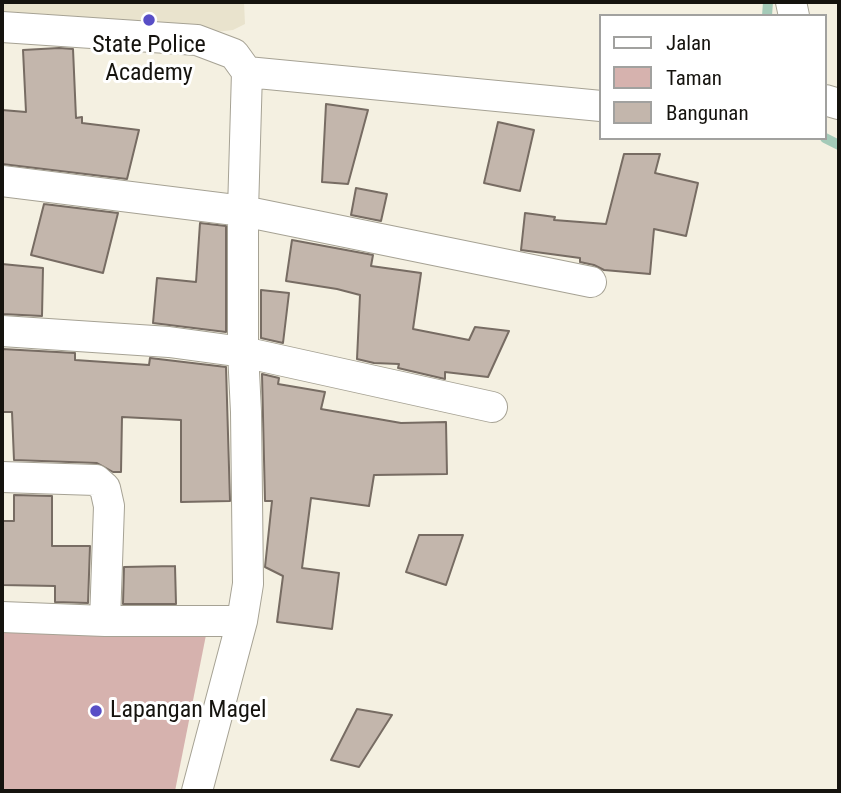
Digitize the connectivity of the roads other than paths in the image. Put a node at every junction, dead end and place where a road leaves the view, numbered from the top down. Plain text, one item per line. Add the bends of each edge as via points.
1 (2, 27) edge
2 (247, 72) junction
3 (600, 106) edge
4 (2, 181) edge
5 (243, 211) junction
6 (591, 282) dead end
7 (2, 331) edge
8 (243, 352) junction
9 (492, 407) dead end
10 (2, 477) edge
11 (2, 617) edge
12 (105, 621) junction
13 (242, 621) junction
14 (197, 791) edge

1 - 2 street via 197,40 234,54
2 - 3 street
2 - 5 street
4 - 5 street
5 - 6 street
5 - 8 street
7 - 8 street via 169,342
8 - 9 street
8 - 13 street via 248,584
10 - 12 street via 96,480 105,488 109,506
11 - 12 street
12 - 13 street
13 - 14 street

